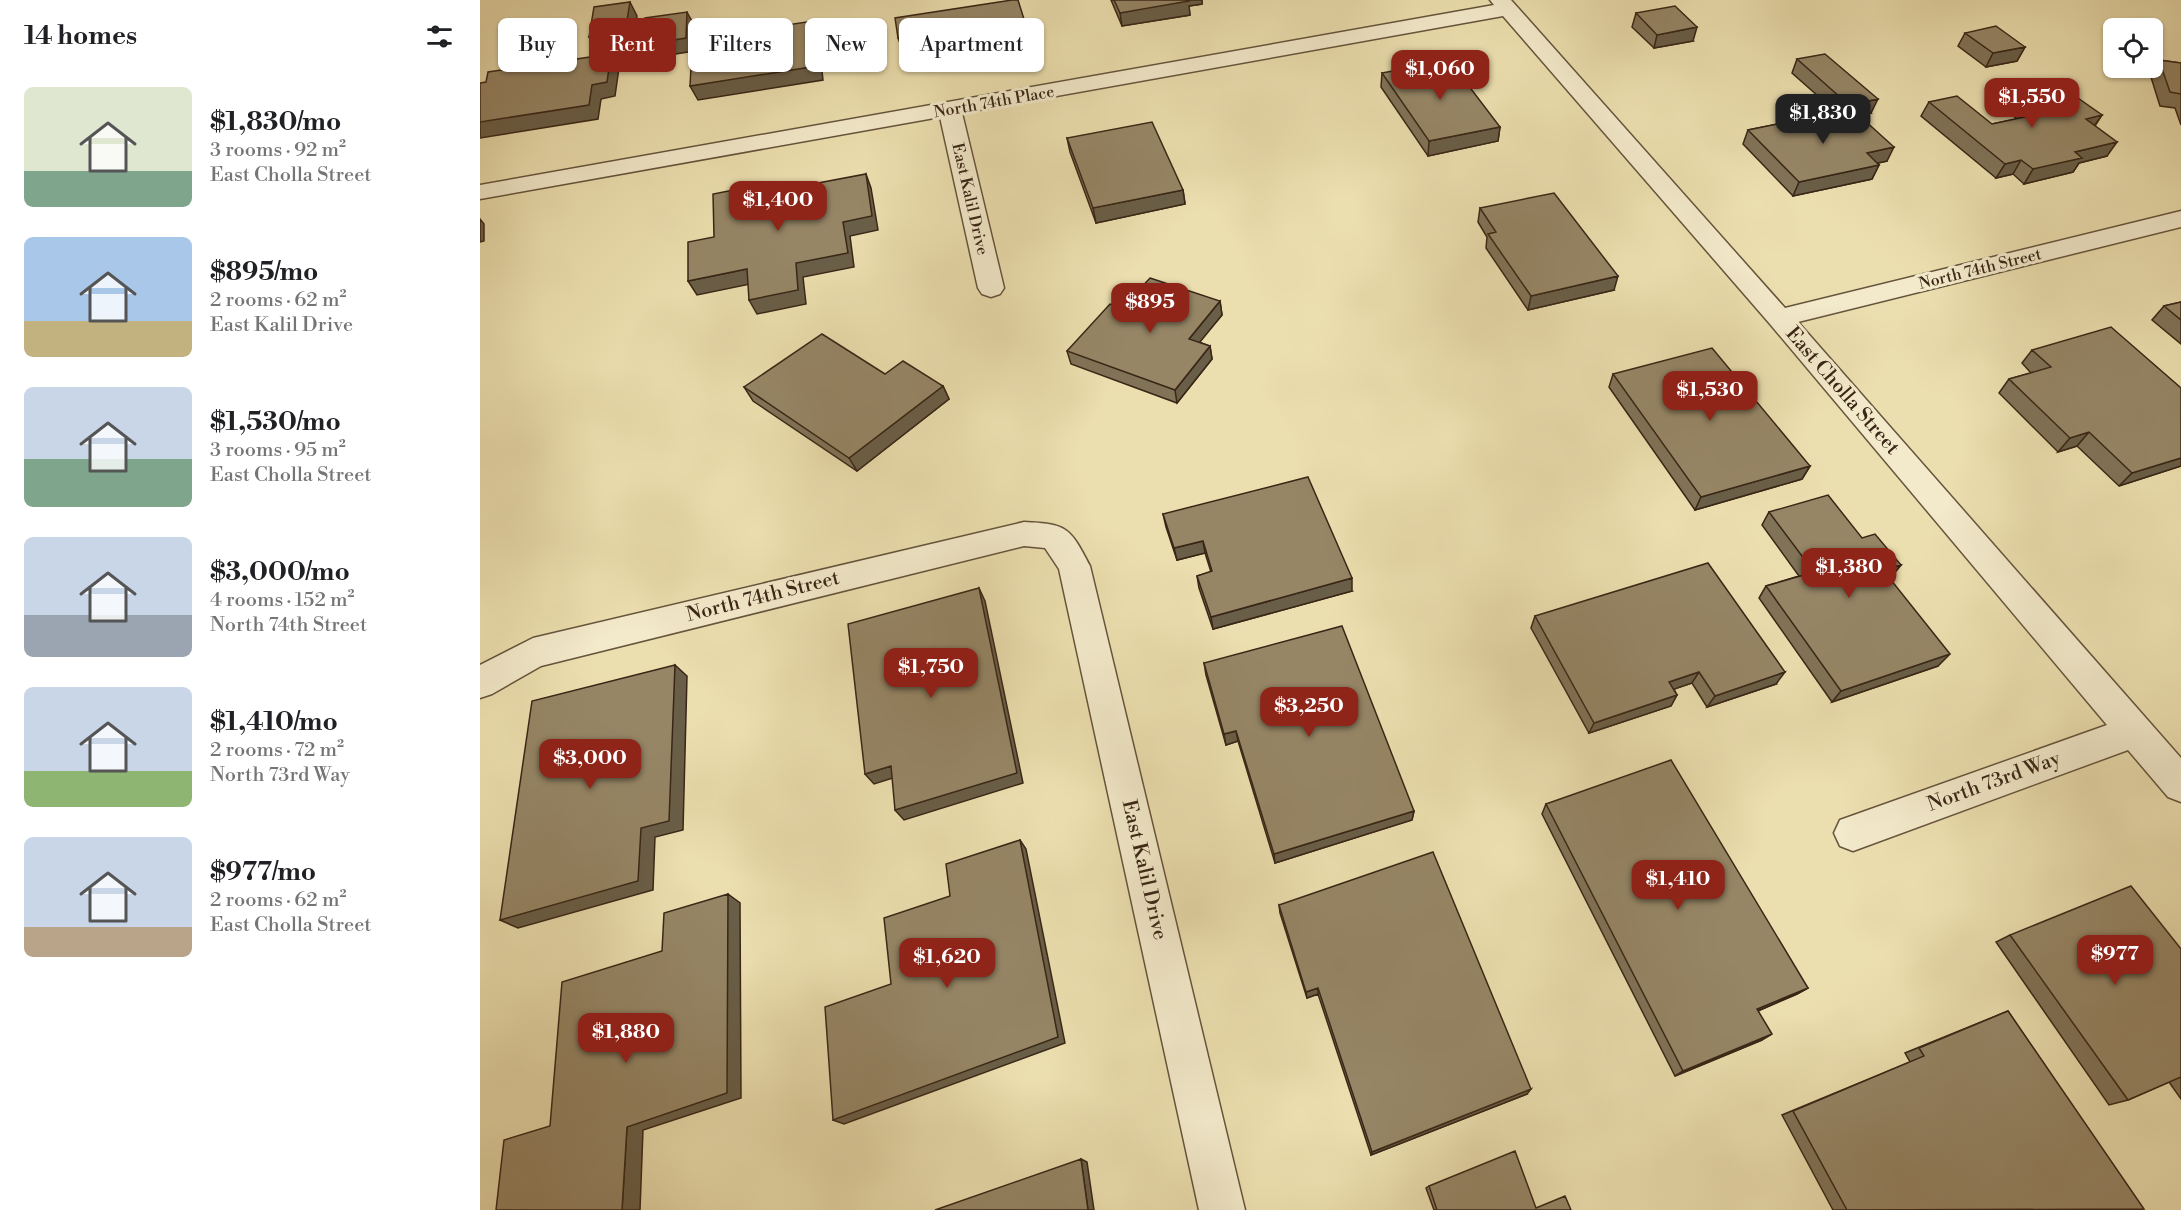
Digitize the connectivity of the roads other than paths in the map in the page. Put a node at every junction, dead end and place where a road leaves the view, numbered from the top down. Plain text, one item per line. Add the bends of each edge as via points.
1 (1504, 4) edge
2 (950, 110) junction
3 (480, 192) edge
4 (2181, 219) edge
5 (991, 288) dead end
6 (1779, 318) junction
7 (1054, 536) joint
8 (480, 683) edge
9 (2134, 732) junction
10 (2181, 785) edge
11 (1853, 833) dead end
12 (1222, 1210) edge

1 - 2 street, North 74th Place
1 - 6 street, East Cholla Street
2 - 3 street, North 74th Place
2 - 5 street, East Kalil Drive
4 - 6 street, North 74th Street
6 - 9 street, East Cholla Street
7 - 8 street, North 74th Street via 1024,534 532,653
7 - 12 street, East Kalil Drive via 1074,566
9 - 10 street, East Cholla Street
9 - 11 street, North 73rd Way

